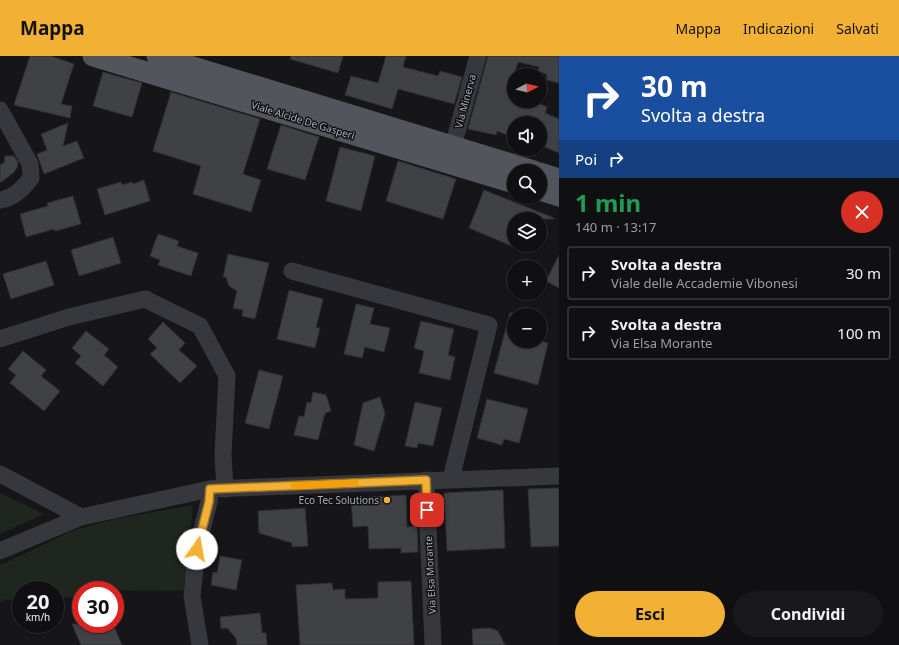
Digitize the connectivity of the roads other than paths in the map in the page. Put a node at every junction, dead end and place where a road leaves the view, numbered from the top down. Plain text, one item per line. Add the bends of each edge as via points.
1 (93, 56) edge
2 (157, 56) edge
3 (478, 56) edge
4 (0, 110) edge
5 (453, 146) junction
6 (511, 164) edge
7 (547, 175) edge
8 (559, 179) edge
9 (507, 181) edge
10 (547, 192) edge
11 (559, 196) edge
12 (0, 200) edge
13 (292, 271) dead end
14 (0, 339) edge
15 (0, 474) edge
16 (559, 476) edge
17 (451, 479) junction
18 (426, 480) junction
19 (217, 489) junction
20 (81, 517) junction
21 (0, 551) edge
22 (200, 645) edge
23 (433, 645) edge

1 - 9 main road, Viale Alcide De Gasperi
2 - 5 main road, Viale Alcide De Gasperi
3 - 5 street, Via Minerva
4 - 12 street via 30,164 31,178 23,190 6,200
5 - 6 main road, Viale Alcide De Gasperi
7 - 8 main road
10 - 11 main road
13 - 17 street via 489,325
14 - 19 street via 69,317 145,299 200,326 228,376 223,455
15 - 20 street
16 - 17 street
17 - 18 street
18 - 19 street
18 - 23 street, Via Elsa Morante
19 - 20 street
19 - 22 street via 209,502 197,549 192,596
20 - 21 street

